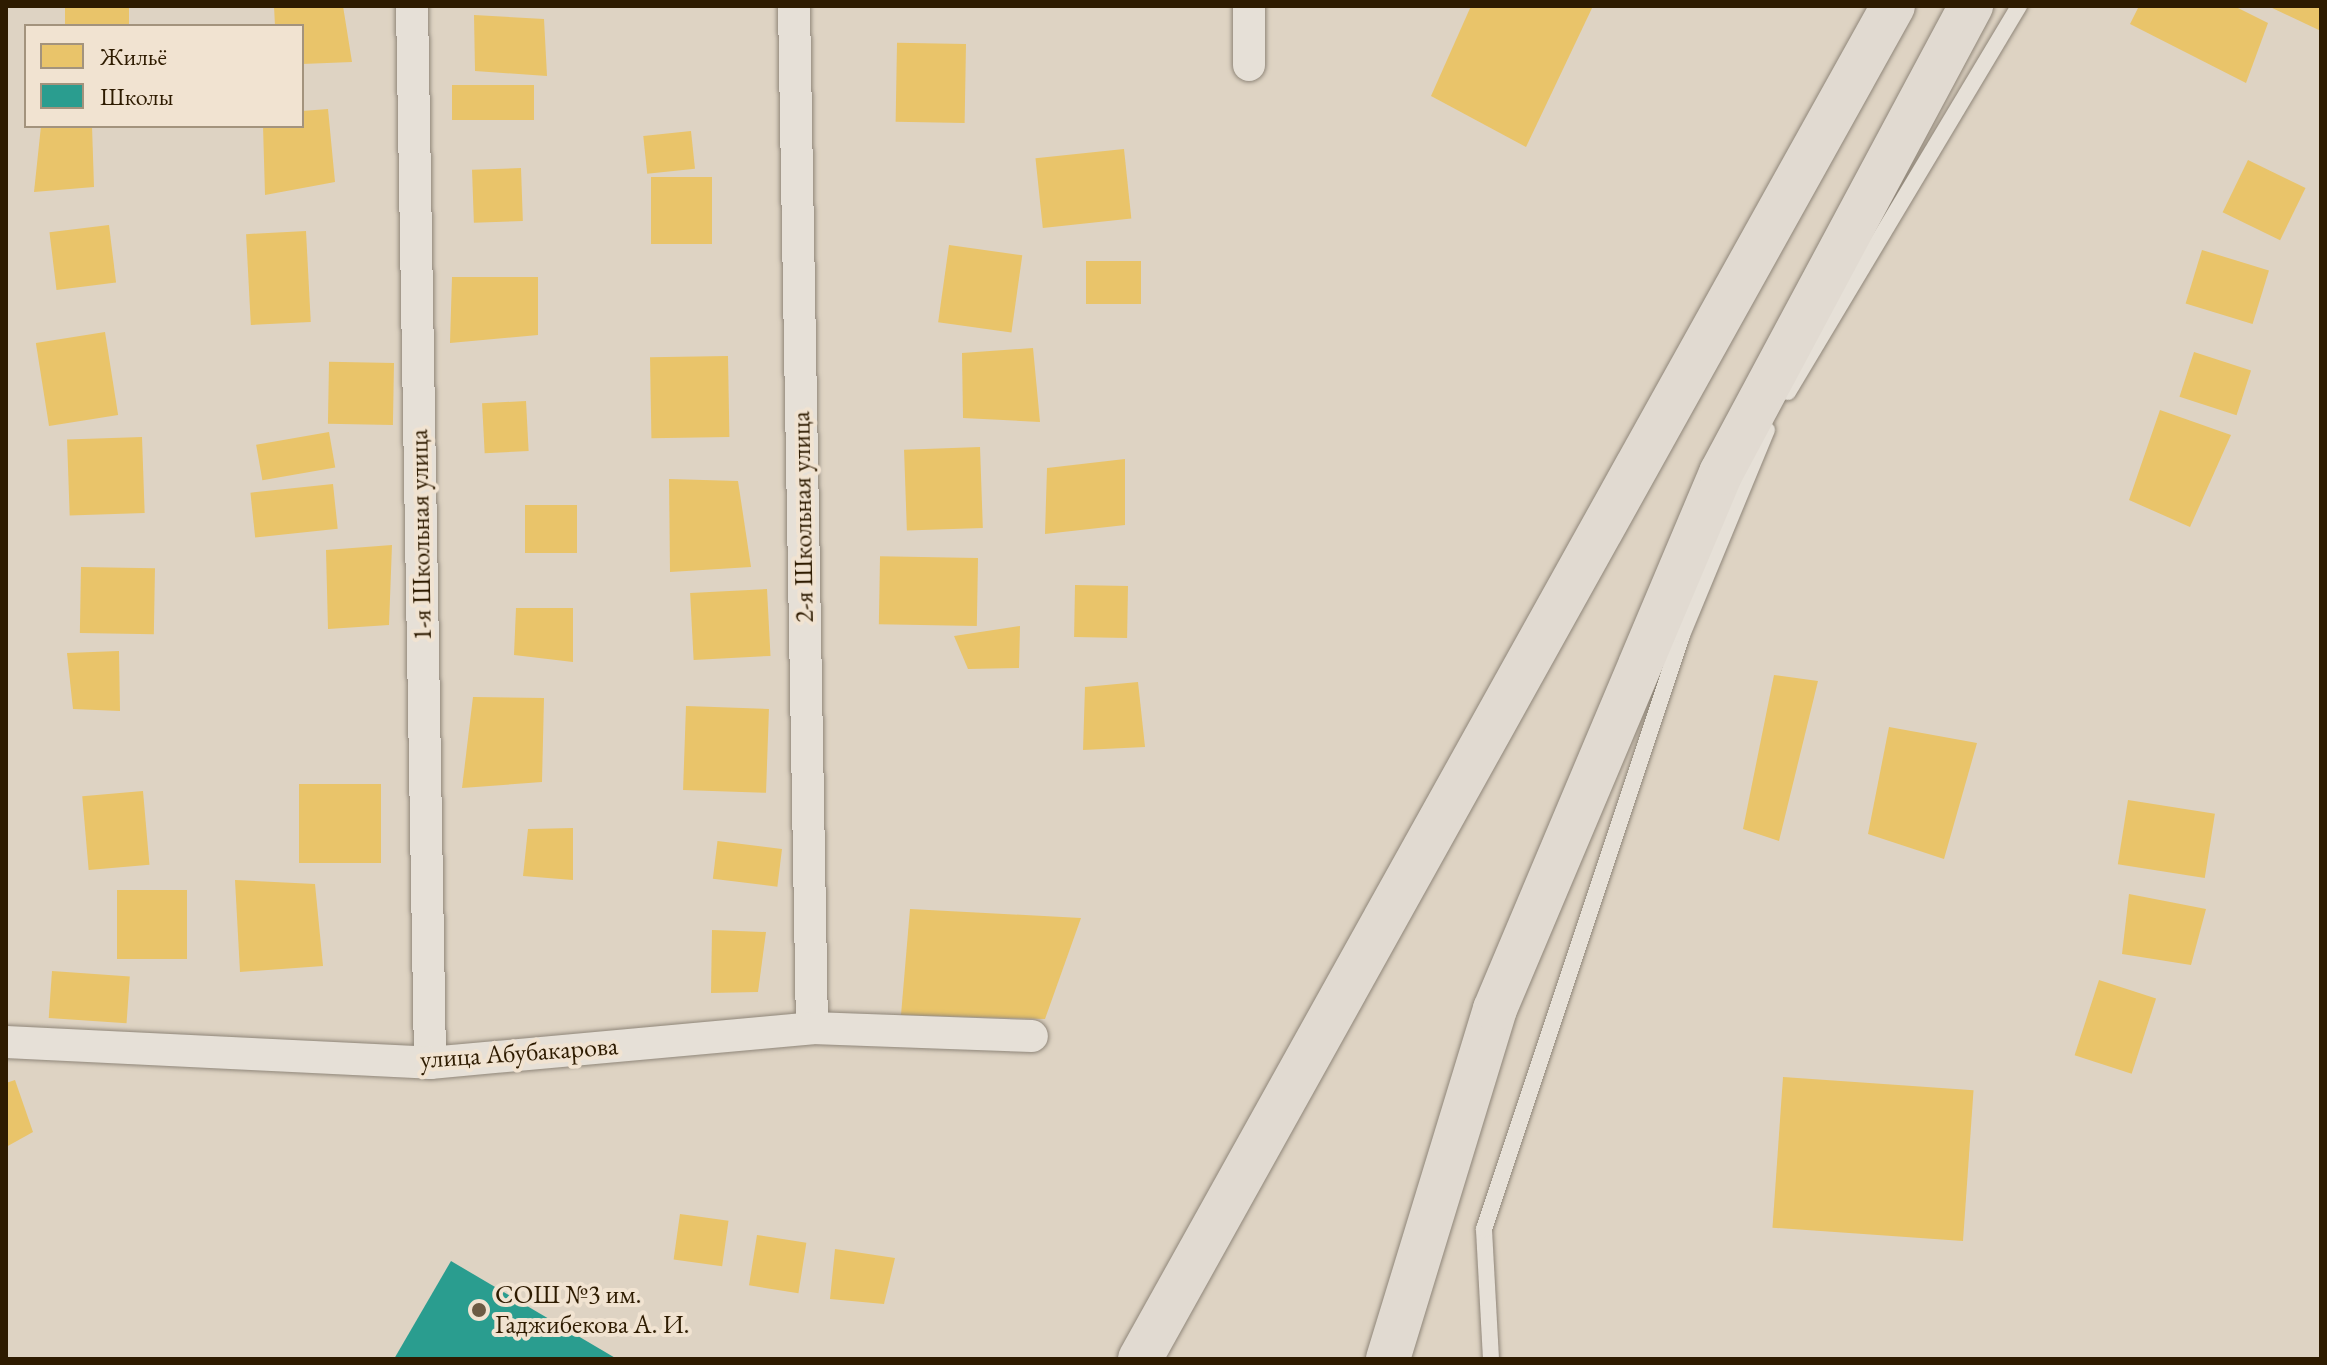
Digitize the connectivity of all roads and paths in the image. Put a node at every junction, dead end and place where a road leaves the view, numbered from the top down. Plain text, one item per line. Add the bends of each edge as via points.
1 (412, 6) edge
2 (794, 6) edge
3 (1249, 6) edge
4 (1893, 6) edge
5 (1971, 6) edge
6 (2019, 6) edge
7 (1249, 65) dead end
8 (812, 1028) junction
9 (1032, 1036) dead end
10 (6, 1042) edge
11 (430, 1063) junction
12 (1140, 1359) edge
13 (1388, 1359) edge
14 (1491, 1359) edge

1 - 11 street, 1-я Школьная улица
2 - 8 street, 2-я Школьная улица
3 - 7 street
4 - 12 main road
5 - 13 main road via 1721,473 1495,1009
6 - 14 lane via 1769,425 1682,635 1484,1229
8 - 9 street, улица Абубакарова
8 - 11 street, улица Абубакарова
10 - 11 street, улица Абубакарова

